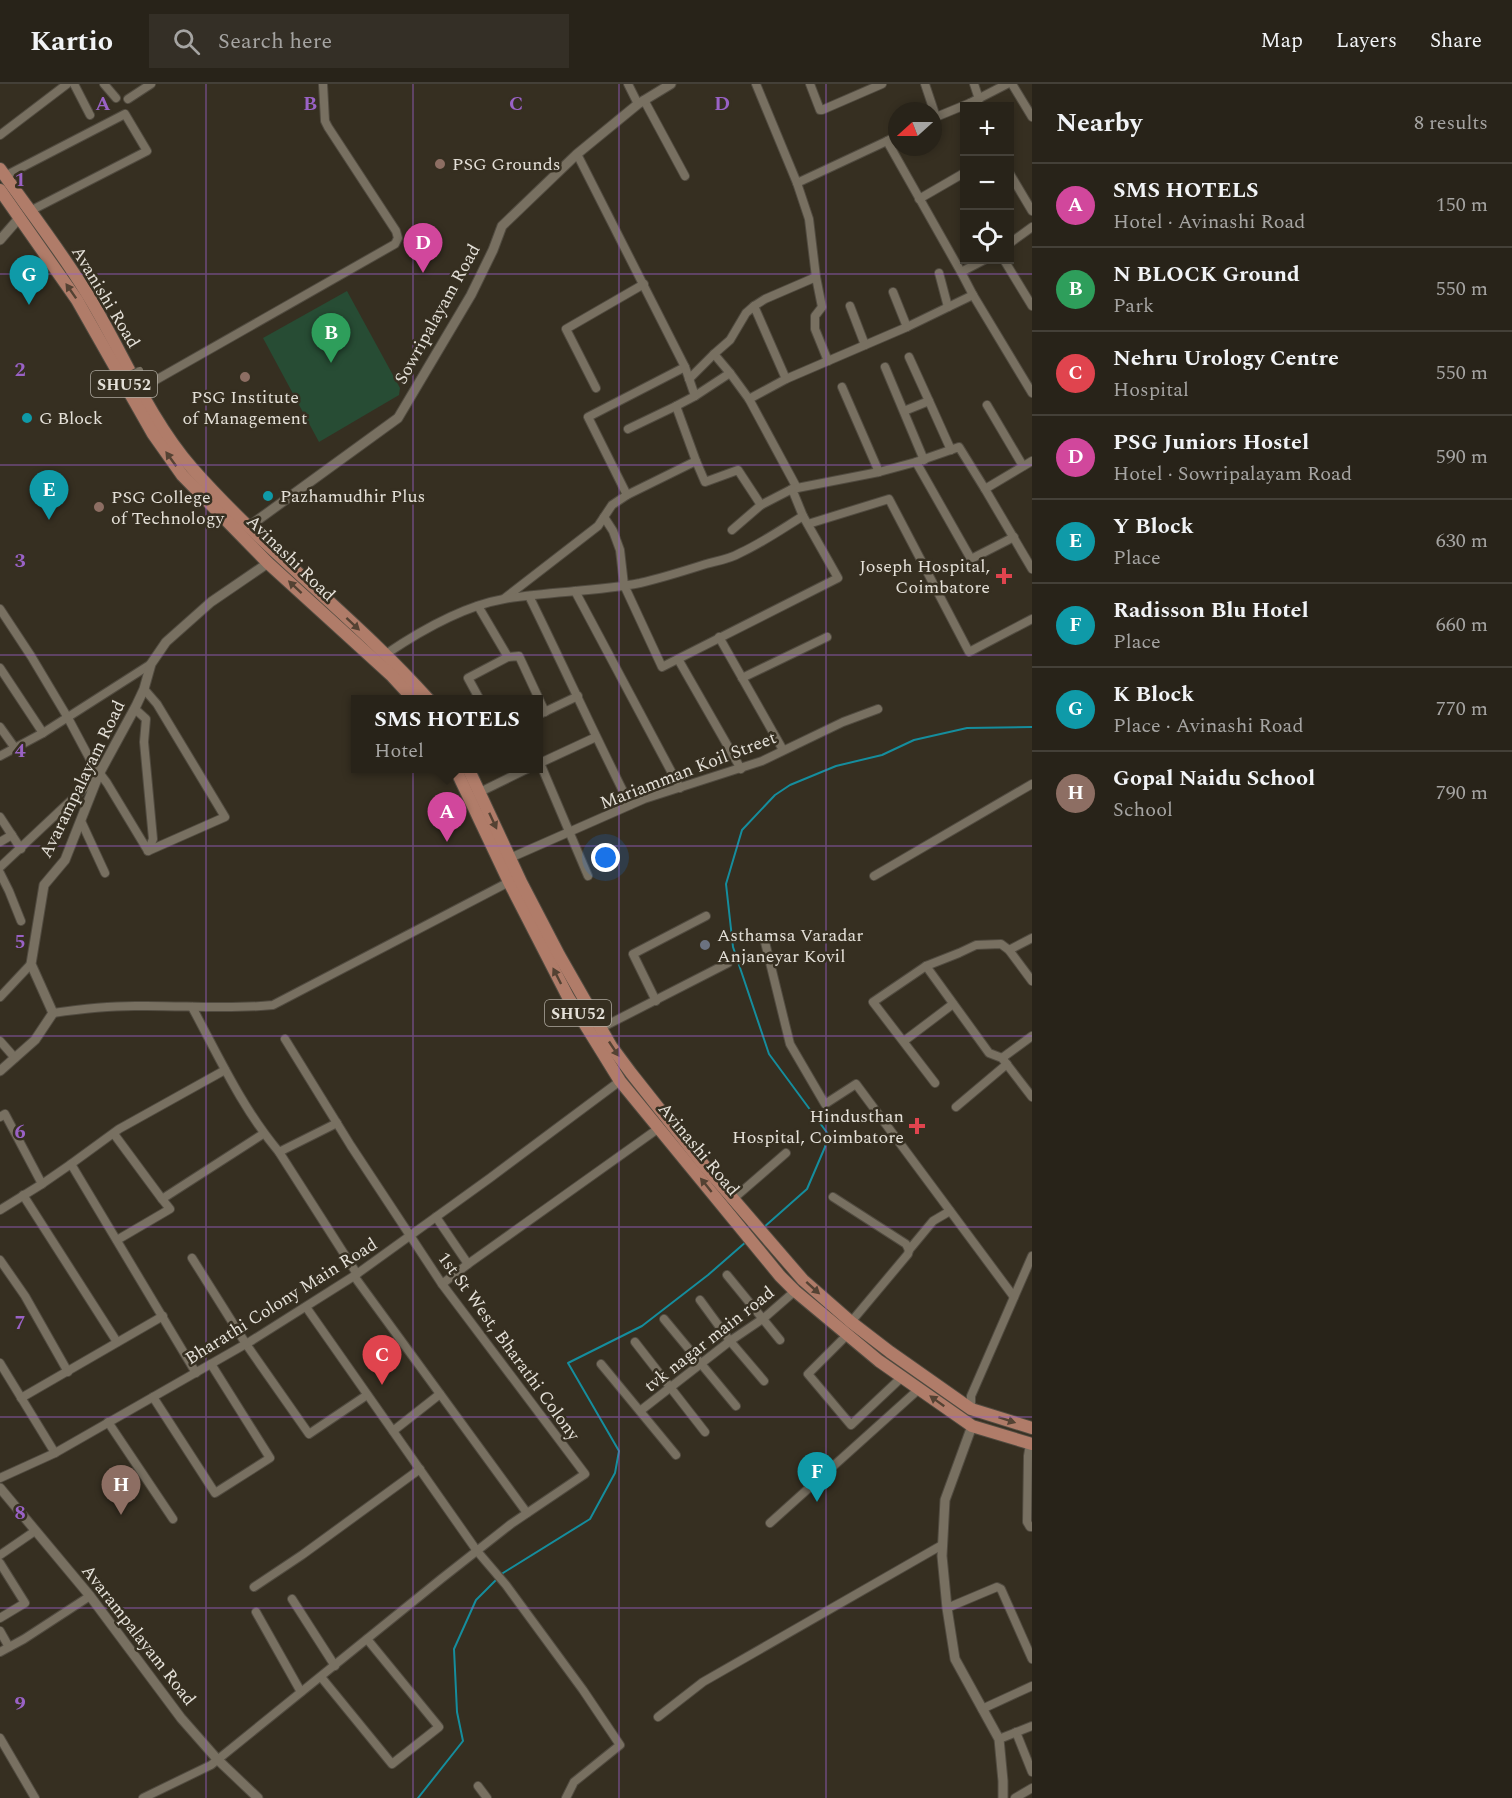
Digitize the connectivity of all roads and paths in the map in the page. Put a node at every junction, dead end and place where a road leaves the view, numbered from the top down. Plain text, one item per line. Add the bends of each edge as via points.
1 (66, 84) edge
2 (74, 84) edge
3 (104, 84) edge
4 (151, 84) edge
5 (323, 84) edge
6 (628, 84) edge
7 (671, 84) edge
8 (756, 84) edge
9 (810, 84) edge
10 (882, 84) edge
11 (925, 84) edge
12 (974, 84) edge
13 (1007, 84) edge
14 (1012, 84) edge
15 (116, 98) dead end
16 (128, 99) dead end
17 (979, 99) junction
18 (641, 102) junction
19 (930, 102) edge
20 (974, 102) edge
21 (960, 109) edge
22 (90, 114) dead end
23 (942, 115) edge
24 (1032, 117) edge
25 (0, 135) edge
26 (887, 141) joint
27 (578, 154) junction
28 (2, 173) edge
29 (960, 175) edge
30 (685, 176) dead end
31 (1014, 181) edge
32 (797, 183) junction
33 (0, 190) edge
34 (919, 199) junction
35 (1032, 211) edge
36 (25, 214) junction
37 (1032, 227) edge
38 (0, 240) edge
39 (1014, 240) edge
40 (976, 264) edge
41 (1006, 264) edge
42 (961, 272) junction
43 (939, 273) dead end
44 (816, 277) junction
45 (644, 284) junction
46 (892, 292) dead end
47 (973, 295) junction
48 (754, 306) junction
49 (850, 306) dead end
50 (1032, 306) edge
51 (948, 307) junction
52 (907, 327) junction
53 (865, 345) junction
54 (714, 354) junction
55 (909, 357) dead end
56 (828, 361) junction
57 (684, 367) junction
58 (885, 367) dead end
59 (140, 370) dead end
60 (730, 373) junction
61 (689, 379) junction
62 (786, 379) junction
63 (842, 387) dead end
64 (596, 388) dead end
65 (105, 389) dead end
66 (140, 389) junction
67 (1032, 393) edge
68 (695, 396) junction
69 (749, 399) junction
70 (928, 401) junction
71 (987, 405) dead end
72 (676, 406) junction
73 (904, 411) junction
74 (628, 429) dead end
75 (951, 450) junction
76 (696, 460) junction
77 (920, 461) junction
78 (1032, 461) edge
79 (1023, 466) junction
80 (879, 472) junction
81 (794, 489) junction
82 (985, 489) junction
83 (627, 495) junction
84 (761, 505) junction
85 (604, 517) junction
86 (805, 520) junction
87 (248, 527) junction
88 (732, 530) dead end
89 (1014, 537) junction
90 (268, 563) junction
91 (1032, 569) edge
92 (624, 585) junction
93 (575, 591) junction
94 (529, 596) junction
95 (504, 599) junction
96 (478, 606) junction
97 (0, 609) edge
98 (1032, 619) edge
99 (719, 637) junction
100 (827, 637) dead end
101 (386, 654) junction
102 (508, 657) junction
103 (678, 659) junction
104 (151, 664) junction
105 (0, 668) edge
106 (742, 678) junction
107 (144, 689) junction
108 (410, 695) edge
109 (425, 695) edge
110 (478, 695) edge
111 (535, 695) edge
112 (578, 696) junction
113 (135, 709) junction
114 (878, 709) dead end
115 (543, 713) edge
116 (68, 718) junction
117 (0, 726) edge
118 (44, 733) junction
119 (596, 737) junction
120 (15, 748) junction
121 (783, 750) junction
122 (0, 756) edge
123 (543, 762) edge
124 (741, 769) junction
125 (543, 770) edge
126 (463, 773) edge
127 (519, 773) edge
128 (99, 774) junction
129 (1032, 784) edge
130 (680, 788) junction
131 (474, 795) junction
132 (630, 805) junction
133 (0, 817) edge
134 (81, 821) junction
135 (569, 832) junction
136 (12, 835) junction
137 (0, 842) edge
138 (21, 849) junction
139 (148, 851) junction
140 (510, 858) junction
141 (0, 867) edge
142 (0, 873) edge
143 (105, 873) dead end
144 (588, 876) dead end
145 (874, 876) dead end
146 (509, 882) junction
147 (706, 916) dead end
148 (21, 921) dead end
149 (764, 938) dead end
150 (1032, 938) edge
151 (1009, 950) junction
152 (728, 963) dead end
153 (31, 964) junction
154 (926, 966) junction
155 (1032, 981) edge
156 (0, 997) edge
157 (656, 1001) junction
158 (952, 1004) junction
159 (192, 1007) junction
160 (53, 1013) junction
161 (601, 1028) junction
162 (1032, 1036) edge
163 (285, 1039) dead end
164 (0, 1041) edge
165 (904, 1041) junction
166 (15, 1058) junction
167 (1004, 1061) junction
168 (225, 1070) junction
169 (0, 1071) edge
170 (620, 1081) junction
171 (935, 1083) dead end
172 (1032, 1097) edge
173 (956, 1107) dead end
174 (0, 1117) edge
175 (336, 1123) junction
176 (659, 1128) junction
177 (114, 1134) junction
178 (264, 1134) junction
179 (279, 1152) junction
180 (786, 1153) dead end
181 (71, 1164) junction
182 (42, 1184) junction
183 (23, 1195) junction
184 (833, 1197) dead end
185 (162, 1199) junction
186 (733, 1199) junction
187 (0, 1210) edge
188 (950, 1211) junction
189 (436, 1216) junction
190 (748, 1226) junction
191 (410, 1234) junction
192 (117, 1240) junction
193 (909, 1250) junction
194 (1032, 1256) edge
195 (192, 1258) dead end
196 (0, 1260) edge
197 (468, 1264) junction
198 (356, 1275) junction
199 (727, 1275) dead end
200 (442, 1284) junction
201 (795, 1291) junction
202 (1014, 1297) junction
203 (700, 1300) dead end
204 (306, 1307) junction
205 (163, 1316) junction
206 (764, 1318) junction
207 (664, 1319) dead end
208 (849, 1329) junction
209 (780, 1340) dead end
210 (730, 1341) junction
211 (117, 1342) junction
212 (635, 1342) dead end
213 (246, 1344) junction
214 (0, 1363) edge
215 (701, 1363) junction
216 (211, 1364) junction
217 (601, 1364) dead end
218 (68, 1372) junction
219 (196, 1373) junction
220 (902, 1377) junction
221 (764, 1381) dead end
222 (671, 1387) junction
223 (920, 1389) junction
224 (440, 1394) junction
225 (367, 1395) junction
226 (153, 1397) junction
227 (21, 1398) junction
228 (736, 1406) dead end
229 (971, 1409) junction
230 (640, 1411) junction
231 (108, 1422) junction
232 (972, 1426) junction
233 (1032, 1428) edge
234 (393, 1431) junction
235 (705, 1432) dead end
236 (1031, 1444) edge
237 (55, 1453) junction
238 (676, 1455) dead end
239 (420, 1469) junction
240 (0, 1479) edge
241 (0, 1488) edge
242 (528, 1513) junction
243 (172, 1519) dead end
244 (770, 1523) dead end
245 (1032, 1527) edge
246 (35, 1531) junction
247 (942, 1545) junction
248 (477, 1551) junction
249 (0, 1555) edge
250 (0, 1563) edge
251 (254, 1587) dead end
252 (90, 1596) junction
253 (292, 1599) dead end
254 (947, 1608) junction
255 (256, 1612) dead end
256 (0, 1618) edge
257 (0, 1631) edge
258 (367, 1639) junction
259 (9, 1647) junction
260 (0, 1652) edge
261 (1032, 1659) edge
262 (335, 1666) junction
263 (321, 1677) junction
264 (1032, 1686) edge
265 (302, 1692) junction
266 (982, 1709) junction
267 (657, 1717) dead end
268 (1032, 1726) edge
269 (1016, 1732) junction
270 (0, 1738) edge
271 (999, 1739) junction
272 (217, 1759) junction
273 (1032, 1772) edge
274 (478, 1786) dead end
275 (1032, 1788) edge
276 (35, 1798) edge
277 (143, 1798) edge
278 (258, 1798) edge
279 (487, 1798) edge
280 (566, 1798) edge
281 (1003, 1798) edge
282 (1015, 1798) edge

1 - 25 street
2 - 22 street
3 - 15 street
4 - 16 street
5 - 66 street via 325,121 396,231 395,244
6 - 18 street
7 - 18 street, Sowripalayam Road
8 - 32 street
9 - 10 street via 822,111
11 - 19 street
12 - 17 street
13 - 17 street
14 - 24 street
17 - 20 street
18 - 27 street, Sowripalayam Road
18 - 30 street
21 - 23 street
26 - 32 street
26 - 34 street
27 - 45 street
27 - 87 street, Sowripalayam Road via 502,226 471,295 398,418
28 - 36 main road, Avanishi Road / SHU52
28 - 36 street via 124,114 147,151
29 - 34 street
31 - 35 street
32 - 44 street via 809,219
33 - 36 main road, Avinashi Road / SHU52
34 - 42 street
36 - 38 street
36 - 66 main road, Avanishi Road / SHU52 via 86,292
90 -> 36 main road, Avinashi Road / SHU52 via 182,475 153,434
37 - 39 street
40 - 42 street
41 - 50 street
42 - 47 street
43 - 51 street
44 - 48 street
44 - 56 street via 822,307 815,316 816,329
45 - 57 street
45 - 64 street via 566,329
46 - 52 street
47 - 51 street
47 - 67 street
48 - 54 street via 730,340
48 - 62 street
49 - 53 street
51 - 52 street
52 - 53 street
53 - 56 street
54 - 60 street
54 - 61 street
55 - 70 street
56 - 62 street
57 - 61 street
57 - 83 street via 588,417
58 - 73 street
59 - 65 street, bridge
60 - 68 street
60 - 69 street
61 - 68 street
62 - 69 street
63 - 80 street
66 - 87 main road, Avanishi Road / SHU52 via 191,466
68 - 72 street
69 - 81 street
70 - 73 street
70 - 75 street
71 - 79 street
72 - 74 street
72 - 76 street
73 - 77 street
75 - 77 street
75 - 82 street via 960,447
76 - 83 street
76 - 84 street via 705,482 738,470
77 - 80 street
77 - 89 street via 971,559
78 - 79 street
79 - 82 street
80 - 81 street
81 - 84 street
81 - 86 street
82 - 89 street
83 - 85 street via 612,505
84 - 88 street
85 - 92 street via 620,550
85 - 95 street via 598,526
86 - 92 street via 739,554
86 - 98 street via 889,498 969,652
86 - 99 street via 838,578
87 -> 101 main road, Avinashi Road / SHU52
89 - 91 street
90 - 104 street, Avarampalayam Road via 211,602 166,642
108 -> 90 main road, Avinashi Road / SHU52
92 - 93 street
92 - 103 street via 662,667
93 - 94 street
93 - 130 street
94 - 95 street
94 - 112 street
95 - 96 street
96 - 101 street via 418,632
96 - 102 street
97 - 116 street
99 - 103 street
99 - 106 street
100 - 106 street
101 - 109 main road, Avinashi Road / SHU52
102 - 110 street via 468,678
102 - 111 street via 519,656
103 - 124 street
104 - 107 street, Avarampalayam Road
104 - 116 street
105 - 118 street
106 - 121 street
107 - 113 street, Avarampalayam Road
107 - 139 street via 225,816
112 - 115 street
112 - 119 street
113 - 128 street, Avarampalayam Road
113 - 139 street via 146,719 144,742 153,838
114 - 121 street, Mariamman Koil Street
116 - 118 street
116 - 128 street
117 - 120 street
118 - 120 street
119 - 123 street
119 - 132 street
120 - 122 street
121 - 124 street, Mariamman Koil Street
124 - 130 street, Mariamman Koil Street
125 - 135 street
126 - 131 main road, Avinashi Road / SHU52
127 - 131 street
128 - 134 street, Avarampalayam Road
128 - 138 street
128 - 139 street
129 - 145 street
130 - 132 street, Mariamman Koil Street
131 -> 140 main road, Avinashi Road / SHU52
131 - 146 main road, Avinashi Road / SHU52
132 - 135 street, Mariamman Koil Street
133 - 136 street
134 - 143 street
134 - 153 street, Avarampalayam Road via 65,860 44,885
135 - 140 street, Mariamman Koil Street
135 - 144 street
136 - 137 street
136 - 138 street
138 - 141 street
140 - 161 main road, Avinashi Road / SHU52
142 - 148 street
146 - 159 street via 273,1005
170 -> 146 main road, Avinashi Road / SHU52 via 568,997
147 - 157 street via 633,954
149 - 188 street via 790,1044 825,1104 856,1084
150 - 151 street
151 - 154 street via 1002,944 976,945
151 - 155 street
152 - 157 street
153 - 156 street
153 - 160 street
154 - 158 street
154 - 165 street via 873,1002
157 - 161 street
158 - 165 street
158 - 167 street via 989,1053
159 - 160 street via 88,1008
159 - 168 street
160 - 166 street via 35,1040
161 -> 186 main road, Avinashi Road / SHU52 via 631,1073
162 - 167 street
163 - 175 street, 1st St West, Bharathi Colony
164 - 166 street
165 - 171 street
166 - 169 street
167 - 172 street
167 - 173 street
168 - 177 street
168 - 178 street
170 - 176 main road, Avinashi Road / SHU52
170 - 189 street, Bharathi Colony Main Road
174 - 182 street via 5,1114
175 - 179 street
175 - 191 street, 1st St West, Bharathi Colony
190 -> 176 main road, Avinashi Road / SHU52
176 - 197 street
177 - 181 street
177 - 185 street
178 - 179 street
178 - 185 street
179 - 198 street
180 - 186 street
181 - 182 street
181 - 192 street
182 - 183 street
183 - 187 street
183 - 211 street
184 - 193 street via 906,1244
185 - 192 street via 170,1209
186 - 190 main road, Avinashi Road / SHU52
188 - 193 street via 933,1221
188 - 202 street
189 - 191 street, Bharathi Colony Main Road
189 - 197 street
190 - 201 main road, Avinashi Road / SHU52 via 763,1254
190 -> 208 main road, Avinashi Road / SHU52 via 773,1245
191 - 198 street, Bharathi Colony Main Road
191 - 200 street, 1st St West, Bharathi Colony
192 - 205 street
193 - 208 street
194 - 202 street
195 - 213 street
196 - 218 street
197 - 200 street
198 - 204 street, Bharathi Colony Main Road
198 - 224 street
199 - 206 street
200 - 242 street, 1st St West, Bharathi Colony via 585,1474
201 - 206 street, tvk nagar main road
201 - 208 main road, Avinashi Road / SHU52
202 - 229 street via 971,1396
203 - 210 street
204 - 213 street, Bharathi Colony Main Road
204 - 225 street
205 - 211 street
205 - 219 street
206 - 209 street
206 - 210 street, tvk nagar main road
207 - 215 street
208 - 220 main road, Avinashi Road / SHU52 via 879,1361
208 - 220 street via 808,1374 851,1425
208 - 229 main road, Avinashi Road / SHU52 via 890,1352
210 - 215 street, tvk nagar main road
210 - 221 street
211 - 218 street
212 - 222 street
213 - 216 street, Bharathi Colony Main Road
213 - 225 street via 309,1434
214 - 227 street
215 - 222 street, tvk nagar main road
215 - 228 street
216 - 219 street, Bharathi Colony Main Road
216 - 226 street via 270,1458 215,1493
217 - 230 street
218 - 227 street
219 - 226 street, Bharathi Colony Main Road
220 - 223 main road, Avinashi Road / SHU52
222 - 230 street, tvk nagar main road
222 - 235 street
232 -> 223 main road, Avinashi Road / SHU52
223 - 244 street
224 - 234 street
224 - 242 street
225 - 234 street
226 - 231 street, Bharathi Colony Main Road
227 - 237 street
229 -> 233 main road, Avinashi Road / SHU52
230 - 238 street
231 - 237 street, Bharathi Colony Main Road
231 - 243 street
232 - 236 main road, Avinashi Road / SHU52
232 - 247 street via 945,1500
234 - 239 street
236 - 245 street via 1027,1522
237 - 240 street, Bharathi Colony Main Road
239 - 248 street
239 - 251 street
241 - 246 street, Avarampalayam Road
242 - 248 street
246 - 249 street
246 - 252 street, Avarampalayam Road
247 - 254 street
247 - 267 street via 704,1682
248 - 258 street
248 - 280 street via 584,1690 620,1745 574,1782
250 - 256 street via 25,1603
252 - 259 street
252 - 272 street, Avarampalayam Road via 162,1694
253 - 262 street
254 - 261 street via 997,1587 1001,1589
254 - 266 street via 955,1659
255 - 265 street
257 - 259 street
258 - 262 street
258 - 263 street via 439,1727 392,1764
259 - 260 street
262 - 263 street
263 - 265 street
264 - 266 street
265 - 272 street
266 - 271 street
268 - 269 street
269 - 271 street
269 - 273 street
270 - 276 street
271 - 281 street
272 - 277 street
272 - 278 street, Avarampalayam Road
274 - 279 street
275 - 282 street

